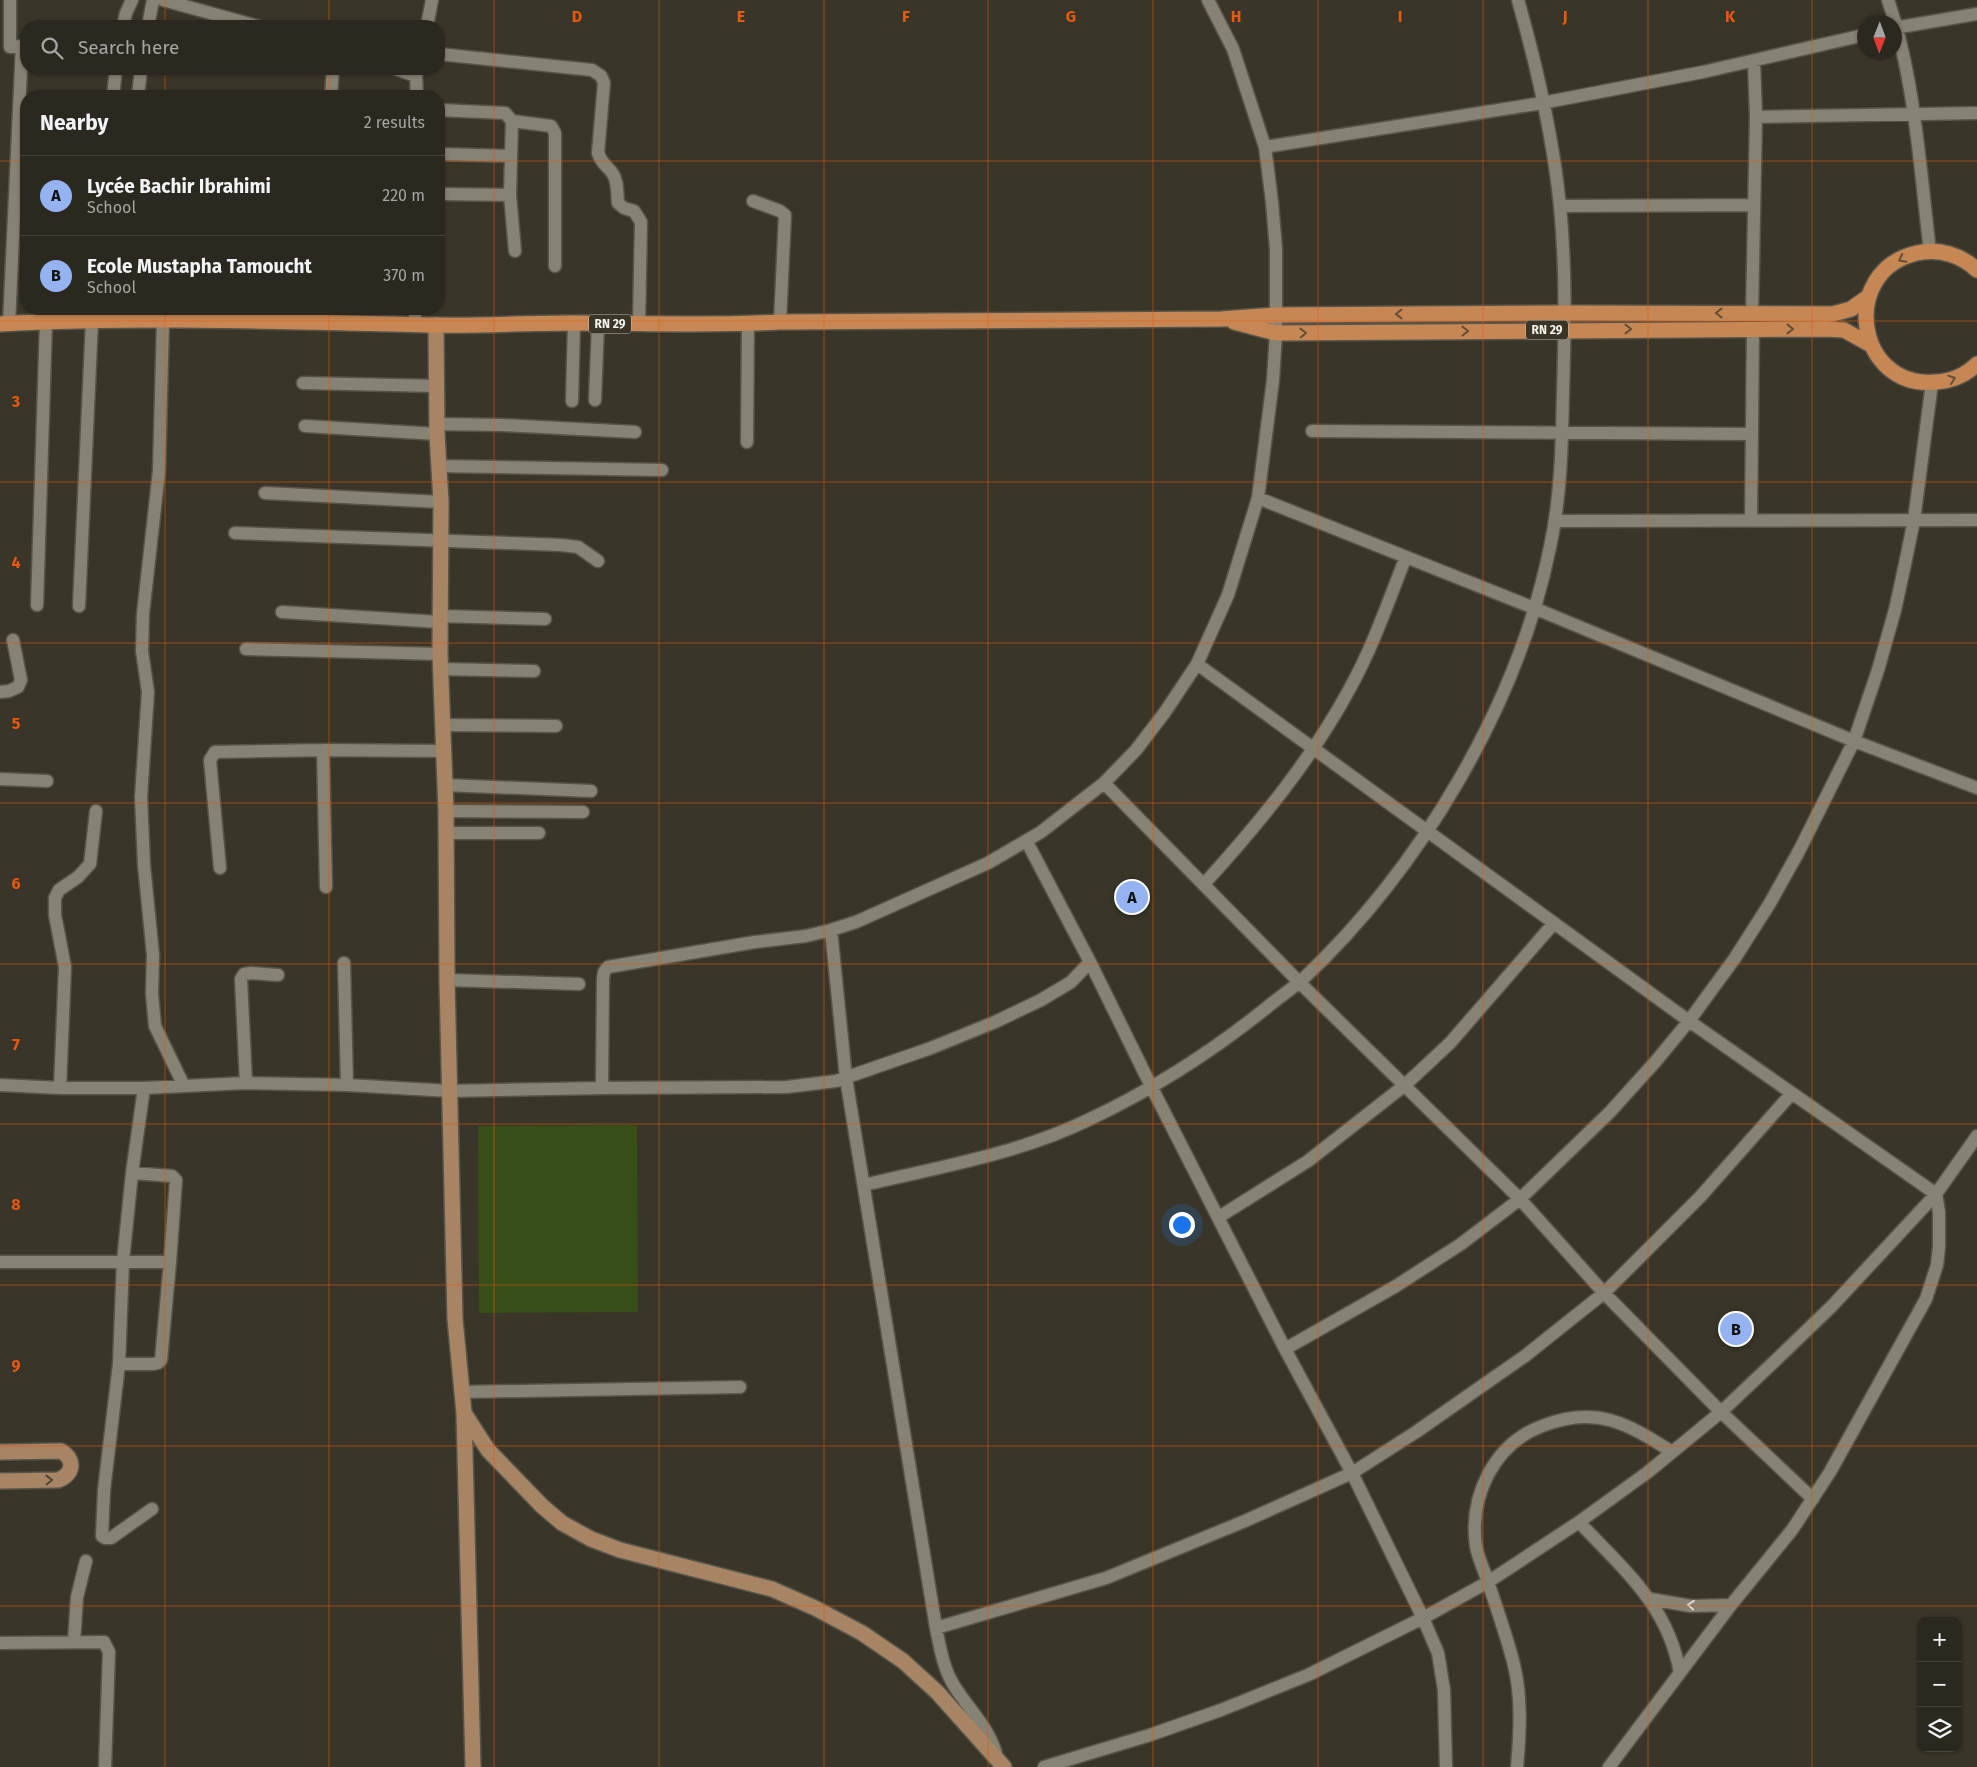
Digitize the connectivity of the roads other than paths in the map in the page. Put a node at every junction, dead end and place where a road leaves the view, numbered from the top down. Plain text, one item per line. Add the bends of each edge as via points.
1 (10, 0) edge
2 (132, 0) edge
3 (153, 0) edge
4 (163, 0) edge
5 (432, 0) edge
6 (1518, 0) edge
7 (1888, 0) edge
8 (1213, 2) edge
9 (1977, 14) edge
10 (1892, 15) edge
11 (124, 20) edge
12 (149, 20) edge
13 (235, 20) edge
14 (427, 20) edge
15 (1902, 27) edge
16 (1857, 37) edge
17 (20, 46) edge
18 (445, 55) edge
19 (1902, 58) edge
20 (1754, 61) junction
21 (20, 75) edge
22 (115, 75) edge
23 (140, 75) edge
24 (333, 75) edge
25 (416, 75) edge
26 (113, 90) edge
27 (138, 90) edge
28 (332, 90) edge
29 (417, 90) edge
30 (1542, 103) junction
31 (445, 110) edge
32 (1913, 113) junction
33 (1977, 113) edge
34 (1756, 117) junction
35 (512, 121) junction
36 (1264, 147) junction
37 (445, 154) edge
38 (511, 156) junction
39 (445, 194) edge
40 (510, 194) junction
41 (753, 201) dead end
42 (1754, 205) junction
43 (1560, 206) junction
44 (515, 251) dead end
45 (1930, 251) junction
46 (555, 266) dead end
47 (1977, 270) edge
48 (1868, 297) junction
49 (1564, 313) junction
50 (1752, 314) junction
51 (415, 315) edge
52 (1276, 315) junction
53 (168, 317) edge
54 (1221, 319) junction
55 (92, 320) junction
56 (46, 322) junction
57 (780, 322) junction
58 (574, 323) junction
59 (639, 323) junction
60 (5, 324) edge
61 (414, 324) junction
62 (598, 324) junction
63 (748, 324) junction
64 (436, 325) junction
65 (1753, 329) junction
66 (1565, 330) junction
67 (1276, 333) junction
68 (1871, 345) junction
69 (1977, 364) edge
70 (303, 383) dead end
71 (1932, 383) junction
72 (437, 386) junction
73 (595, 400) dead end
74 (572, 401) dead end
75 (305, 426) dead end
76 (437, 429) junction
77 (1312, 431) dead end
78 (635, 432) dead end
79 (1562, 434) junction
80 (1752, 434) junction
81 (747, 442) dead end
82 (438, 466) junction
83 (662, 470) dead end
84 (265, 493) dead end
85 (1258, 498) junction
86 (441, 502) junction
87 (1914, 520) junction
88 (1977, 520) edge
89 (1555, 521) junction
90 (1752, 521) junction
91 (235, 533) dead end
92 (440, 540) junction
93 (1406, 557) junction
94 (598, 561) dead end
95 (37, 605) dead end
96 (79, 606) dead end
97 (1534, 608) junction
98 (282, 612) dead end
99 (440, 619) junction
100 (545, 619) dead end
101 (13, 640) dead end
102 (246, 649) dead end
103 (441, 661) junction
104 (1196, 664) junction
105 (534, 671) dead end
106 (0, 692) edge
107 (442, 724) junction
108 (556, 726) dead end
109 (1854, 741) junction
110 (1313, 748) junction
111 (323, 750) junction
112 (443, 751) junction
113 (0, 779) edge
114 (47, 781) dead end
115 (1104, 783) junction
116 (445, 785) junction
117 (1977, 788) edge
118 (591, 791) dead end
119 (96, 811) dead end
120 (446, 811) junction
121 (583, 812) dead end
122 (1427, 831) junction
123 (446, 833) junction
124 (539, 833) dead end
125 (1026, 842) junction
126 (220, 868) dead end
127 (1204, 884) junction
128 (326, 887) dead end
129 (1554, 923) junction
130 (831, 930) junction
131 (1090, 962) junction
132 (344, 963) dead end
133 (278, 975) dead end
134 (447, 980) junction
135 (1299, 982) junction
136 (579, 984) dead end
137 (1689, 1021) junction
138 (846, 1078) junction
139 (246, 1083) junction
140 (0, 1085) edge
141 (347, 1085) junction
142 (184, 1086) junction
143 (1404, 1086) junction
144 (60, 1088) junction
145 (144, 1088) junction
146 (602, 1088) junction
147 (1152, 1088) junction
148 (450, 1091) junction
149 (1792, 1093) junction
150 (1977, 1136) edge
151 (132, 1173) junction
152 (864, 1185) junction
153 (1936, 1194) junction
154 (1520, 1199) junction
155 (1219, 1217) junction
156 (124, 1261) junction
157 (0, 1262) edge
158 (170, 1262) junction
159 (1604, 1293) junction
160 (1285, 1349) junction
161 (118, 1364) junction
162 (740, 1387) dead end
163 (461, 1392) junction
164 (1721, 1412) junction
165 (464, 1413) junction
166 (0, 1452) edge
167 (1672, 1452) junction
168 (1352, 1473) junction
169 (0, 1481) edge
170 (1814, 1499) junction
171 (152, 1509) dead end
172 (1579, 1522) junction
173 (86, 1561) dead end
174 (1488, 1582) junction
175 (1650, 1599) junction
176 (1732, 1604) junction
177 (1423, 1618) junction
178 (936, 1628) junction
179 (74, 1642) junction
180 (0, 1643) edge
181 (1680, 1674) junction
182 (1001, 1762) edge
183 (105, 1767) edge
184 (473, 1767) edge
185 (1044, 1767) edge
186 (1446, 1767) edge
187 (1517, 1767) edge
188 (1609, 1767) edge

1 - 17 street via 10,47
2 - 11 street
3 - 12 street
4 - 13 street
5 - 14 street
6 - 30 street
7 - 10 street
8 - 36 street via 1233,49
9 - 15 street
16 - 20 street
18 - 59 street via 592,70 601,76 604,83 598,153 616,181 618,203 634,211 641,222
19 - 32 street
20 - 30 street
20 - 34 street
21 - 60 street
22 - 26 street
23 - 27 street
24 - 28 street
25 - 29 street
30 - 36 street
30 - 43 street
31 - 35 street via 505,113
32 - 33 street
32 - 34 street
32 - 45 street
34 - 42 street
35 - 38 street
35 - 46 street via 545,124 551,126 555,133
36 - 52 street via 1275,240
37 - 38 street
38 - 40 street
39 - 40 street
40 - 44 street
41 - 57 street via 785,215
42 - 43 street
42 - 50 street
43 - 49 street
45 - 47 main road via 1957,257
45 -> 48 main road via 1903,258 1888,267
48 - 50 main road, RN 29 via 1851,309 1833,314
48 - 68 main road via 1866,326
50 -> 49 main road, RN 29
49 -> 52 main road, RN 29
49 - 66 street
51 - 61 street
52 - 54 main road, RN 29
52 - 67 street
53 - 55 main road, RN 29
53 - 61 main road, RN 29
53 - 142 street via 158,471 143,614 142,651 148,692 141,796 155,1026
54 - 57 main road, RN 29
54 - 67 main road, RN 29
55 - 56 main road, RN 29
55 - 96 street
56 - 60 main road, RN 29
56 - 95 street
57 - 63 main road, RN 29
58 - 62 main road, RN 29
58 - 64 main road, RN 29
58 - 74 street
59 - 62 main road, RN 29
59 - 63 main road, RN 29
61 - 64 main road, RN 29
62 - 73 street
63 - 81 street
64 - 72 main road
66 -> 65 main road, RN 29
65 -> 68 main road, RN 29 via 1844,330
65 - 80 street
67 -> 66 main road, RN 29
66 - 79 street
67 - 85 street
68 - 71 main road via 1886,365 1899,375
71 -> 69 main road via 1953,379
70 - 72 street
71 - 87 street
72 - 76 main road
75 - 76 street
76 - 78 street via 501,425
76 - 82 main road
77 - 79 street
79 - 80 street
79 - 89 street
80 - 90 street
82 - 83 street
82 - 86 main road
84 - 86 street
85 - 93 street
85 - 104 street via 1228,595
86 - 92 main road
87 - 88 street
87 - 90 street
87 - 109 street via 1895,610
89 - 90 street
89 - 97 street
91 - 92 street
92 - 94 street via 578,547
92 - 99 main road
93 - 97 street
93 - 110 street via 1368,653
97 - 109 street
97 - 122 street via 1516,661 1492,715
98 - 99 street
99 - 100 street
99 - 103 main road
101 - 106 street via 21,680 18,688
102 - 103 street
103 - 105 street
103 - 107 main road
104 - 110 street
104 - 115 street via 1136,750
107 - 108 street
107 - 112 main road
109 - 117 street
109 - 137 street via 1770,903
110 - 122 street
110 - 127 street via 1246,837
111 - 112 street
111 - 126 street via 215,752 210,760
111 - 128 street
112 - 116 main road
113 - 114 street
115 - 125 street
115 - 127 street
116 - 118 street
116 - 120 main road
119 - 144 street via 90,864 59,890 55,898 65,967
120 - 121 street
120 - 123 main road
122 - 129 street
122 - 135 street via 1373,904
123 - 124 street
123 - 134 main road
125 - 130 street via 988,864
125 - 131 street
127 - 135 street
129 - 137 street
129 - 143 street via 1450,1043
130 - 138 street
130 - 146 street via 608,967 603,975
131 - 138 street via 1071,982 995,1022
131 - 147 street
132 - 141 street
133 - 139 street via 251,973 244,974 241,979
134 - 136 street
134 - 148 main road
135 - 143 street
135 - 147 street via 1233,1035
137 - 149 street
137 - 154 street via 1610,1112
138 - 146 street via 787,1087
138 - 152 street
139 - 141 street
139 - 142 street
140 - 144 street
141 - 148 street
142 - 145 street
143 - 154 street
143 - 155 street via 1308,1161
144 - 145 street
145 - 151 street
146 - 148 street
147 - 152 street via 1084,1122 1020,1147
147 - 155 street
148 - 163 main road via 455,1319
149 - 153 street
149 - 159 street via 1700,1197
150 - 153 street
151 - 156 street
151 - 158 street via 172,1176 176,1180
152 - 178 street
153 - 164 street via 1832,1306
153 - 170 street via 1939,1247 1935,1273 1926,1298
154 - 159 street
154 - 160 street via 1461,1244 1396,1286
155 - 160 street
156 - 157 street
156 - 158 street
156 - 161 street
158 - 161 street via 160,1360 153,1364
159 - 164 street
159 - 168 street via 1525,1356
160 - 168 street
161 - 171 street via 102,1536 111,1538
162 - 163 street
163 - 165 main road
164 - 167 street
164 - 170 street
165 - 182 main road via 488,1450 562,1523 620,1550 772,1589 862,1633 903,1661 937,1692
165 - 184 main road
169 -> 166 main road via 58,1480 65,1478 72,1466 67,1454 61,1451
167 - 172 street
167 - 174 street via 1633,1428 1613,1420 1592,1417 1550,1423 1514,1441 1487,1474 1475,1518 1476,1545
168 - 177 street
168 - 178 street via 1218,1533 1106,1578
170 - 176 street
172 - 174 street
172 - 175 street
173 - 179 street via 77,1597
174 - 177 street
174 - 187 street via 1514,1665 1519,1696
176 -> 175 street via 1691,1606
175 - 181 street via 1670,1635
176 - 181 street
177 - 185 street via 1308,1675 1221,1710
177 - 186 street via 1438,1653 1444,1690
178 - 182 street via 947,1672 990,1737
179 - 180 street
179 - 183 street via 104,1642 109,1652
181 - 188 street

